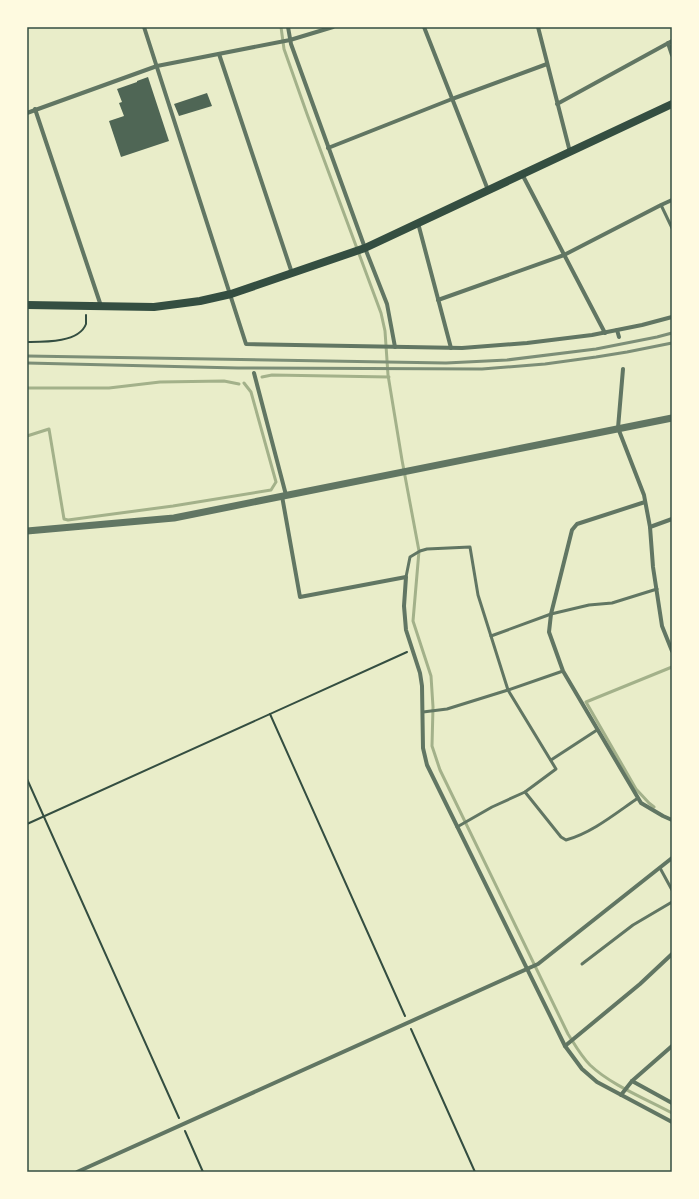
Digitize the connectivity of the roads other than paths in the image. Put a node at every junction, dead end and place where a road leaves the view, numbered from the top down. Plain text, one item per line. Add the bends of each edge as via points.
1 (144, 27) edge
2 (288, 27) edge
3 (333, 27) edge
4 (424, 27) edge
5 (538, 27) edge
6 (290, 40) junction
7 (670, 42) edge
8 (219, 54) junction
9 (672, 55) edge
10 (548, 64) junction
11 (157, 66) junction
12 (452, 99) junction
13 (558, 104) junction
14 (672, 104) edge
15 (35, 109) junction
16 (27, 113) edge
17 (328, 148) junction
18 (570, 152) junction
19 (522, 174) junction
20 (488, 190) junction
21 (672, 200) edge
22 (660, 205) junction
23 (418, 223) junction
24 (672, 228) edge
25 (359, 250) junction
26 (564, 255) junction
27 (292, 274) junction
28 (231, 294) junction
29 (438, 300) junction
30 (27, 305) edge
31 (101, 306) junction
32 (672, 317) edge
33 (617, 330) junction
34 (605, 333) junction
35 (619, 337) dead end
36 (395, 347) junction
37 (451, 348) junction
38 (623, 369) dead end
39 (254, 373) dead end
40 (672, 418) edge
41 (618, 428) junction
42 (284, 496) junction
43 (645, 502) junction
44 (672, 519) edge
45 (650, 527) junction
46 (27, 531) edge
47 (406, 577) junction
48 (657, 589) junction
49 (551, 614) junction
50 (491, 636) junction
51 (672, 651) edge
52 (562, 671) junction
53 (508, 690) junction
54 (425, 712) junction
55 (597, 730) junction
56 (551, 760) junction
57 (525, 792) junction
58 (638, 798) junction
59 (672, 820) edge
60 (457, 827) junction
61 (672, 858) edge
62 (660, 868) junction
63 (672, 890) edge
64 (672, 902) edge
65 (672, 954) edge
66 (582, 964) dead end
67 (529, 968) junction
68 (567, 1045) junction
69 (672, 1046) edge
70 (632, 1081) junction
71 (622, 1093) junction
72 (672, 1103) edge
73 (672, 1122) edge
74 (77, 1172) edge

1 - 11 street
2 - 6 street
3 - 6 street
4 - 12 street
5 - 10 street
6 - 8 street
6 - 17 street
7 - 9 street
7 - 13 street
8 - 11 street
8 - 27 street
10 - 12 street
10 - 13 street
11 - 15 street
11 - 28 street
12 - 17 street
12 - 20 street
13 - 18 street
14 - 18 main road
15 - 16 street
15 - 31 street
17 - 25 street
18 - 19 main road
19 - 20 main road
19 - 26 street
20 - 23 main road
21 - 22 street
22 - 24 lane
22 - 26 street
23 - 25 main road
23 - 29 street
25 - 27 main road
25 - 36 street via 387,304
26 - 29 street
26 - 34 street
27 - 28 main road
28 - 31 main road via 172,305
28 - 36 street via 246,344
29 - 37 street
30 - 31 main road
32 - 33 street
33 - 34 street
33 - 35 street
34 - 37 street via 526,343
36 - 37 street
38 - 41 street
39 - 42 street
40 - 41 street
41 - 42 street
41 - 43 street
42 - 46 street via 174,518
42 - 47 street via 300,597
43 - 45 street
43 - 49 street via 577,524 572,530
44 - 45 street
45 - 48 street
47 - 50 lane via 410,557 420,551 470,547 478,595
47 - 54 street via 406,630 420,673
48 - 49 lane via 612,603
48 - 51 street via 662,626
49 - 50 lane
49 - 52 street via 549,632
50 - 53 lane
52 - 53 lane
52 - 55 street
53 - 54 lane via 447,709
53 - 56 lane
54 - 60 street via 423,748 427,765
55 - 56 lane
55 - 58 street
56 - 57 lane via 556,769
57 - 58 lane via 566,840 595,827
57 - 60 lane
58 - 59 street via 641,803
60 - 67 street
61 - 62 street
62 - 63 lane
62 - 67 street via 538,964
64 - 66 lane via 633,924
65 - 68 street
67 - 68 street
67 - 74 street
68 - 71 street via 582,1069 597,1082
69 - 70 street
70 - 71 street
70 - 72 street
71 - 73 street

